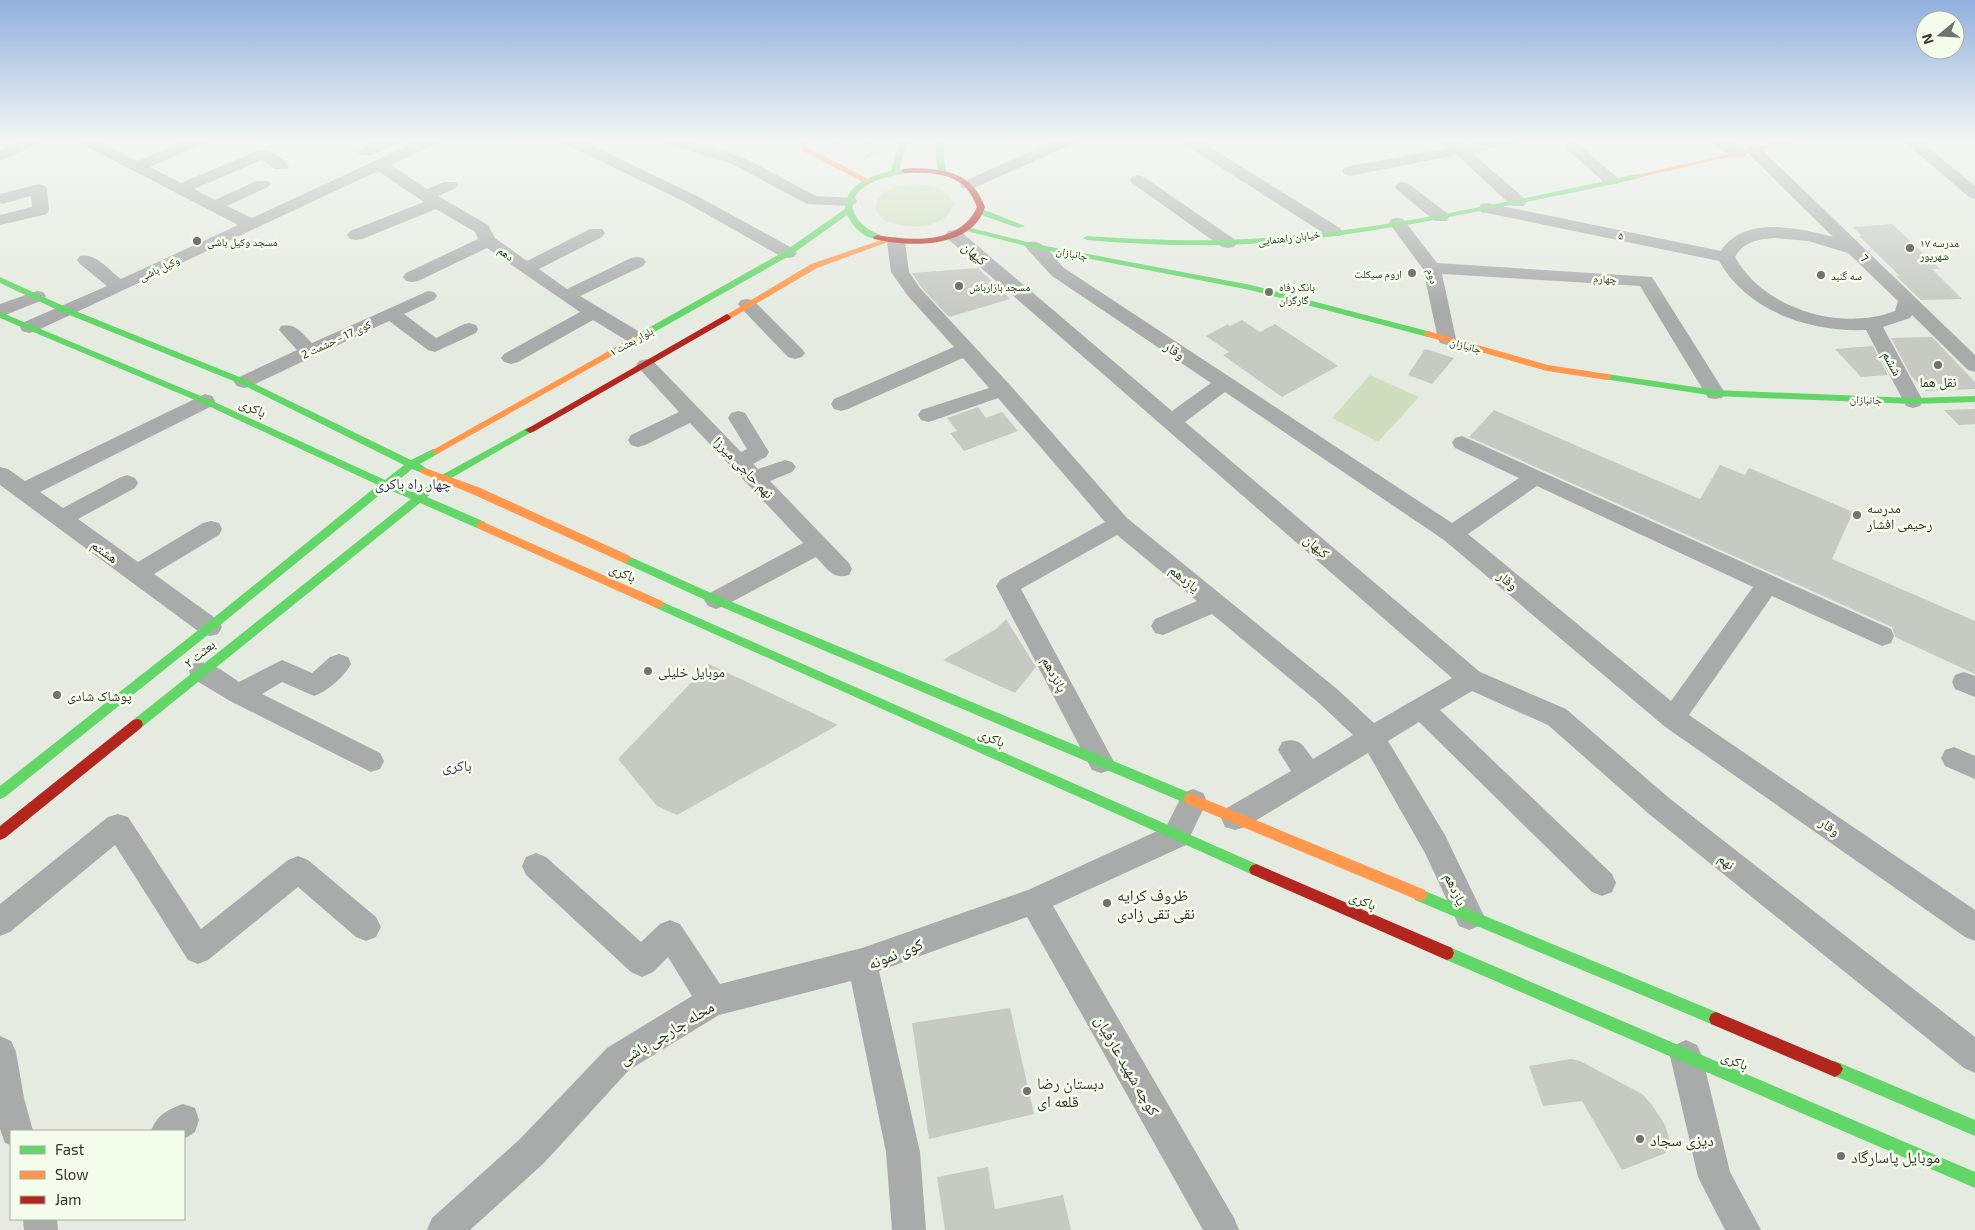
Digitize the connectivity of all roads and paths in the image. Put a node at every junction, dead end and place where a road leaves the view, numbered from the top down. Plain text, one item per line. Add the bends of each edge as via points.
1 (12, 196) edge
2 (40, 196) edge
3 (195, 196) edge
4 (235, 196) edge
5 (279, 196) edge
6 (312, 196) edge
7 (416, 196) edge
8 (432, 196) edge
9 (686, 196) edge
10 (804, 196) edge
11 (854, 196) edge
12 (978, 196) edge
13 (1160, 196) edge
14 (1277, 196) edge
15 (1415, 196) edge
16 (1512, 196) edge
17 (1543, 196) edge
18 (1797, 196) edge
19 (2, 199) dead end
20 (1518, 202) junction
21 (214, 206) junction
22 (848, 206) junction
23 (1486, 208) junction
24 (979, 211) junction
25 (236, 217) junction
26 (1440, 217) junction
27 (0, 220) edge
28 (1397, 223) junction
29 (252, 225) junction
30 (960, 231) junction
31 (596, 232) dead end
32 (1334, 232) junction
33 (356, 235) dead end
34 (1032, 237) junction
35 (1076, 237) dead end
36 (488, 241) junction
37 (891, 241) junction
38 (1190, 243) junction
39 (1230, 248) junction
40 (1857, 250) junction
41 (788, 253) junction
42 (1210, 256) dead end
43 (1726, 256) junction
44 (86, 260) dead end
45 (637, 262) dead end
46 (526, 268) junction
47 (1213, 268) dead end
48 (1432, 268) junction
49 (1233, 274) dead end
50 (412, 277) dead end
51 (1198, 277) junction
52 (0, 280) edge
53 (119, 287) junction
54 (1251, 288) junction
55 (37, 296) junction
56 (428, 296) dead end
57 (566, 296) junction
58 (1908, 299) junction
59 (748, 304) junction
60 (65, 310) junction
61 (0, 311) edge
62 (593, 313) junction
63 (391, 314) junction
64 (0, 315) edge
65 (1873, 325) junction
66 (29, 328) junction
67 (469, 329) dead end
68 (288, 330) dead end
69 (636, 338) junction
70 (1447, 339) junction
71 (966, 348) junction
72 (310, 352) junction
73 (795, 353) dead end
74 (511, 358) dead end
75 (646, 365) junction
76 (1975, 366) edge
77 (244, 382) junction
78 (1224, 383) junction
79 (1003, 390) junction
80 (1715, 393) junction
81 (1975, 399) edge
82 (1913, 400) junction
83 (205, 401) junction
84 (840, 404) dead end
85 (693, 413) junction
86 (928, 415) dead end
87 (738, 418) dead end
88 (1171, 422) junction
89 (638, 440) dead end
90 (1462, 443) dead end
91 (739, 462) junction
92 (410, 464) junction
93 (785, 467) dead end
94 (0, 474) edge
95 (1535, 477) junction
96 (444, 478) junction
97 (755, 479) junction
98 (127, 483) dead end
99 (386, 484) junction
100 (23, 491) junction
101 (419, 498) junction
102 (61, 519) junction
103 (1119, 524) junction
104 (211, 529) dead end
105 (1452, 534) junction
106 (819, 546) junction
107 (842, 569) dead end
108 (136, 574) junction
109 (1768, 584) junction
110 (716, 600) junction
111 (1215, 603) junction
112 (1163, 626) dead end
113 (210, 627) junction
114 (1882, 636) dead end
115 (338, 664) dead end
116 (201, 671) junction
117 (1471, 679) junction
118 (239, 694) junction
119 (1421, 708) junction
120 (1673, 718) junction
121 (1372, 737) junction
122 (1291, 750) dead end
123 (371, 760) dead end
124 (1101, 762) junction
125 (1309, 774) junction
126 (0, 793) edge
127 (1193, 801) junction
128 (1235, 818) junction
129 (0, 834) edge
130 (1176, 836) junction
131 (536, 866) dead end
132 (1602, 884) dead end
133 (1034, 901) junction
134 (1469, 916) junction
135 (0, 922) edge
136 (1975, 926) edge
137 (366, 927) dead end
138 (862, 963) junction
139 (713, 1001) junction
140 (0, 1052) edge
141 (1686, 1056) junction
142 (1975, 1057) edge
143 (4, 1101) edge
144 (1975, 1128) edge
145 (16, 1130) edge
146 (1975, 1180) edge
147 (444, 1230) edge
148 (909, 1230) edge
149 (1222, 1230) edge
150 (1744, 1230) edge

1 - 19 street
2 - 27 street via 41,210
3 - 21 street
4 - 21 street
5 - 25 street
6 - 29 street, وکیل باشی
7 - 33 street
8 - 36 street, دهم via 482,229
9 - 41 street
10 - 22 street via 813,201
11 - 22 main road, بلوار بعثت ۱
12 - 24 main road
13 - 39 street
14 - 32 street
15 - 26 street
16 - 20 street
17 - 20 main road, خیابان راهنمایی
18 - 40 street, 7
20 - 23 main road, خیابان راهنمایی
21 - 25 street
22 - 37 main road via 851,220 859,229
22 - 41 main road, بلوار بعثت ۱
23 - 26 main road, خیابان راهنمایی
23 - 43 street, ۵
24 - 30 main road via 974,220
24 - 34 main road
25 - 29 street
26 - 28 main road, خیابان راهنمایی
28 - 32 main road, خیابان راهنمایی
28 - 48 street, دوم
29 - 53 street, وکیل باشی
30 - 34 main road, جانبازان
30 - 37 main road via 926,242
30 - 88 street, کیهان
31 - 46 street
32 - 39 main road, خیابان راهنمایی via 1250,242
34 - 51 main road, جانبازان
34 - 78 street, وقار via 1058,272
35 - 38 main road, خیابان راهنمایی via 1123,244
36 - 46 street, دهم
36 - 50 street
37 - 59 main road via 814,266
37 - 71 street, یازدهم via 900,272 914,292
38 - 39 main road, خیابان راهنمایی
38 - 42 main road
40 - 43 street via 1804,235 1769,233 1748,237 1733,245
40 - 58 street, 7
41 - 69 main road, بلوار بعثت ۱
43 - 65 street via 1744,284 1788,311 1846,325
44 - 53 street
45 - 57 street
46 - 57 street, دهم
47 - 51 main road via 1207,275
48 - 70 street, دوم
48 - 80 street, چهارم via 1646,281
49 - 54 main road via 1235,279
51 - 54 main road, جانبازان
52 - 55 main road, باکری
53 - 60 street, وکیل باشی
54 - 70 main road, جانبازان
55 - 60 main road, باکری
55 - 61 street
56 - 63 street, کوی 17 - حشمت 2
57 - 62 street, دهم
58 - 65 street via 1903,314
58 - 76 street, 7
59 - 73 street
59 - 75 main road
60 - 66 street, وکیل باشی
60 - 77 main road, باکری
62 - 69 street, دهم
62 - 74 street
63 - 67 street via 435,346
63 - 72 street, کوی 17 - حشمت 2
64 - 66 main road, باکری
65 - 82 street, ششم
66 - 83 main road, باکری
68 - 72 street
69 - 92 main road, بلوار بعثت ۱
70 - 80 main road, جانبازان via 1547,368
71 - 79 street, یازدهم
71 - 84 street
72 - 77 street, کوی 17 - حشمت 2
75 - 85 street, نهم حاجی میرزا
75 - 96 main road
77 - 92 main road, باکری
78 - 88 street
78 - 105 street, وقار
79 - 86 street
79 - 103 street, یازدهم
80 - 82 main road, جانبازان
81 - 82 main road, جانبازان
83 - 99 main road, باکری
83 - 100 street
85 - 89 street
85 - 91 street, نهم حاجی میرزا
87 - 91 street via 759,452
88 - 117 street, کیهان
90 - 95 street
91 - 97 street, نهم حاجی میرزا
92 - 96 main road, باکری
92 - 99 main road, بلوار بعثت ۱
93 - 97 street
94 - 100 street, هشتم
95 - 105 street
95 - 109 street
96 - 101 main road, بعثت ۲
96 - 110 main road, باکری
97 - 106 street, نهم حاجی میرزا
98 - 102 street
99 - 101 main road, باکری
99 - 113 main road, بعثت ۲
100 - 102 street, هشتم
101 - 116 main road, بعثت ۲
101 - 130 main road, باکری
102 - 108 street, هشتم
103 - 111 street, یازدهم
103 - 124 street, پانزدهم via 1008,586
104 - 108 street
105 - 120 street, وقار
106 - 107 street, نهم حاجی میرزا
106 - 110 street
108 - 113 street, هشتم
109 - 114 street
109 - 120 street
110 - 124 main road, باکری
111 - 112 street
111 - 121 street, یازدهم via 1328,696
113 - 126 main road, بعثت ۲
115 - 118 street via 314,686 282,670
116 - 118 street
116 - 129 main road, بعثت ۲
117 - 119 street
117 - 142 street, نهم via 1557,717 1659,806
118 - 123 street
119 - 121 street
119 - 132 street
120 - 136 street, وقار
121 - 125 street
121 - 134 street, یازدهم via 1435,844
122 - 125 street
124 - 127 main road, باکری
125 - 128 street
127 - 128 main road, باکری
127 - 130 street
128 - 134 main road, باکری
130 - 133 street, کوی نمونه
130 - 141 main road, باکری
131 - 139 street via 642,962 670,934
133 - 138 street, کوی نمونه
133 - 149 street, کوچه شهید عارفیان
134 - 144 main road, باکری
135 - 137 street via 118,826 198,950 298,869
138 - 139 street, محله جارچی باشی
138 - 148 street, کوی نمونه via 903,1152
139 - 147 street, محله جارچی باشی via 618,1060 532,1151
140 - 143 street
141 - 146 main road, باکری
141 - 150 street via 1715,1177
143 - 145 street

